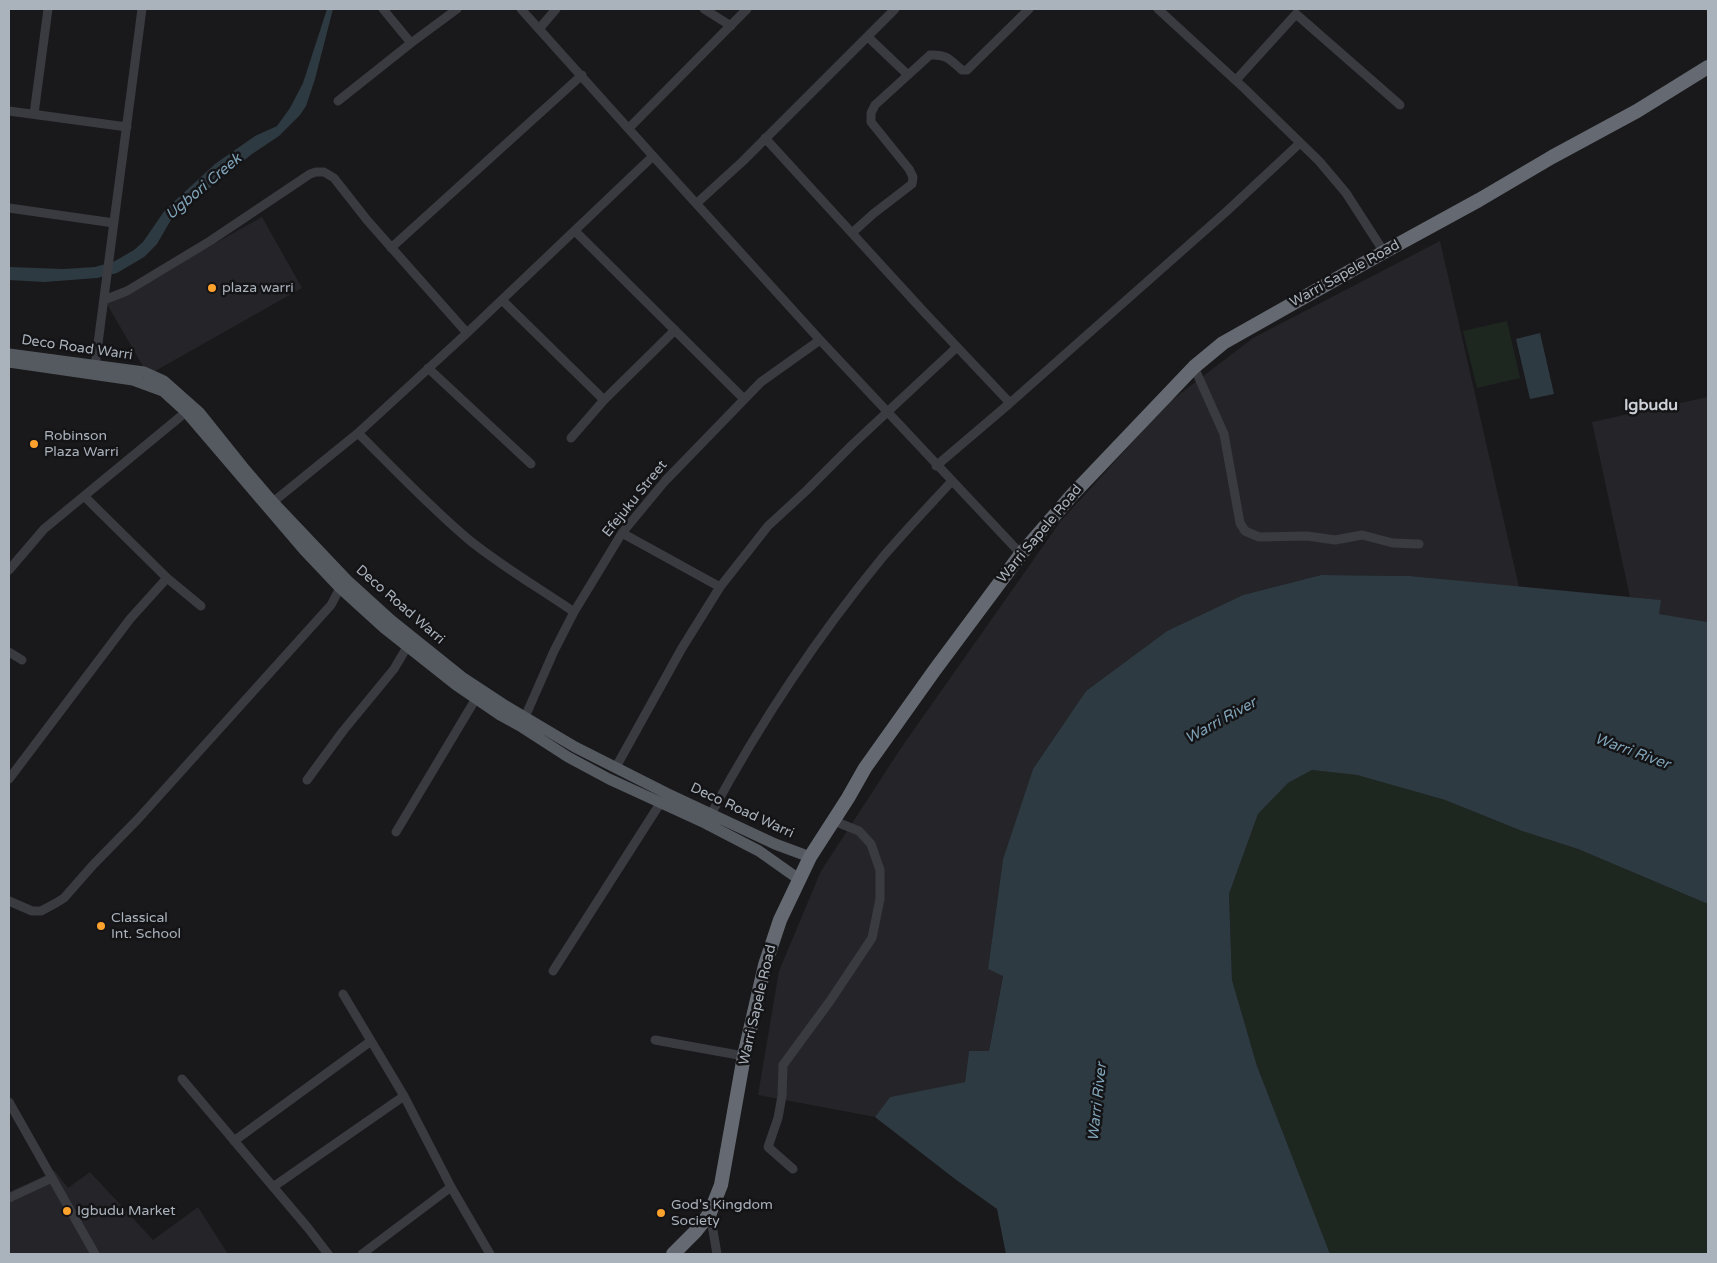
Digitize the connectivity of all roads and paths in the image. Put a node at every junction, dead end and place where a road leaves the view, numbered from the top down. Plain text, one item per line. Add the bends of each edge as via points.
1 (48, 9) edge
2 (142, 9) edge
3 (383, 9) edge
4 (457, 9) edge
5 (521, 9) edge
6 (556, 9) edge
7 (704, 9) edge
8 (747, 9) edge
9 (895, 9) edge
10 (1029, 9) edge
11 (1158, 9) edge
12 (1294, 12) edge
13 (731, 26) junction
14 (539, 28) junction
15 (868, 37) junction
16 (411, 43) junction
17 (1708, 67) edge
18 (582, 75) junction
19 (908, 75) junction
20 (1236, 80) junction
21 (338, 101) dead end
22 (1400, 105) dead end
23 (9, 111) edge
24 (34, 114) junction
25 (127, 127) junction
26 (629, 128) junction
27 (764, 138) junction
28 (1300, 143) junction
29 (653, 156) junction
30 (697, 202) junction
31 (9, 208) edge
32 (114, 223) junction
33 (575, 231) junction
34 (852, 233) junction
35 (391, 248) junction
36 (1384, 252) junction
37 (104, 300) junction
38 (502, 300) junction
39 (675, 330) junction
40 (467, 333) junction
41 (820, 340) junction
42 (957, 347) junction
43 (9, 354) edge
44 (9, 362) edge
45 (95, 366) junction
46 (1194, 367) junction
47 (428, 368) junction
48 (744, 399) junction
49 (604, 400) junction
50 (1010, 403) junction
51 (186, 412) junction
52 (887, 413) junction
53 (358, 433) junction
54 (571, 438) dead end
55 (530, 464) dead end
56 (936, 466) junction
57 (951, 482) junction
58 (84, 496) junction
59 (273, 502) junction
60 (622, 533) junction
61 (1419, 544) dead end
62 (1021, 554) junction
63 (10, 565) edge
64 (166, 578) junction
65 (720, 587) junction
66 (340, 588) junction
67 (201, 606) dead end
68 (574, 612) junction
69 (407, 647) junction
70 (9, 652) edge
71 (22, 660) dead end
72 (479, 694) junction
73 (525, 717) junction
74 (616, 767) junction
75 (9, 779) edge
76 (307, 780) dead end
77 (661, 802) junction
78 (711, 814) junction
79 (834, 821) junction
80 (396, 832) dead end
81 (810, 858) junction
82 (800, 880) junction
83 (9, 901) edge
84 (553, 971) dead end
85 (343, 994) dead end
86 (656, 1040) dead end
87 (371, 1042) junction
88 (744, 1056) junction
89 (182, 1079) dead end
90 (404, 1096) junction
91 (9, 1102) edge
92 (234, 1140) junction
93 (793, 1169) dead end
94 (52, 1178) junction
95 (273, 1187) junction
96 (451, 1187) junction
97 (9, 1198) edge
98 (710, 1213) junction
99 (95, 1254) edge
100 (328, 1254) edge
101 (362, 1254) edge
102 (490, 1254) edge
103 (674, 1254) edge
104 (717, 1254) edge

1 - 24 street
2 - 25 street
3 - 16 street
4 - 16 street
5 - 14 street
6 - 14 street
7 - 13 street
8 - 13 street
9 - 15 street
10 - 19 street via 967,70 962,70 941,54 930,55
11 - 20 street
12 - 20 street
12 - 22 street
13 - 26 street
14 - 18 street
15 - 19 street
15 - 27 street
16 - 21 street
17 - 36 highway, Warri Sapele Road via 1637,112
18 - 26 street
18 - 35 street
19 - 34 street via 875,105 871,122 908,169 913,177 912,184
20 - 28 street
23 - 24 street
24 - 25 street
25 - 32 street
26 - 29 street
27 - 30 street
27 - 34 street
28 - 36 street via 1346,193
28 - 50 street
29 - 30 street
29 - 33 street
30 - 41 street
31 - 32 street
32 - 37 street
33 - 38 street
33 - 39 street
34 - 42 street
35 - 37 street via 334,178 324,172 316,172 185,256 127,291
35 - 40 street
36 - 46 highway, Warri Sapele Road via 1223,343
37 - 45 street
38 - 40 street
38 - 49 street
39 - 48 street
39 - 49 street
40 - 47 street
41 - 48 street, Efejuku Street via 761,382
41 - 52 street
42 - 50 street
42 - 52 street
43 - 45 main road, Deco Road Warri
44 - 51 main road, Deco Road Warri via 132,380 163,391
45 - 59 main road, Deco Road Warri via 144,372 164,381 199,412
46 - 61 street via 1224,434 1240,523 1246,531 1259,537 1306,536 1334,540 1362,535 1393,543
46 - 62 highway, Warri Sapele Road
47 - 53 street
47 - 55 street
48 - 60 street, Efejuku Street via 665,481
49 - 54 street
50 - 56 street
51 - 58 street
51 - 66 main road, Deco Road Warri
52 - 56 street
52 - 65 street via 768,526
53 - 59 street
53 - 68 street via 468,538 510,571
56 - 57 street
57 - 62 street
57 - 78 street via 883,558 830,625 781,694
58 - 63 street via 44,529
58 - 64 street
59 - 72 main road, Deco Road Warri via 347,580
60 - 65 street
60 - 68 street, Efejuku Street
62 - 79 highway, Warri Sapele Road via 865,768
64 - 67 street
64 - 75 street via 130,619
65 - 74 street
66 - 69 main road, Deco Road Warri
66 - 83 street via 324,612 64,898 41,911 32,911
68 - 73 street, Efejuku Street
69 - 72 main road, Deco Road Warri via 456,685
69 - 76 street via 394,669
70 - 71 street
72 - 73 main road, Deco Road Warri
72 - 77 main road, Deco Road Warri via 568,757
72 - 80 street
73 - 74 main road, Deco Road Warri
74 - 78 main road, Deco Road Warri
77 - 82 main road, Deco Road Warri via 759,851
77 - 84 street
78 - 81 main road, Deco Road Warri
79 - 81 highway, Warri Sapele Road
79 - 93 street via 859,831 871,844 880,870 880,899 872,938 783,1066 778,1118 768,1147
81 - 82 highway, Warri Sapele Road
82 - 88 highway, Warri Sapele Road via 780,920 765,964
85 - 87 street
86 - 88 street
87 - 90 street
87 - 92 street
88 - 98 highway, Warri Sapele Road via 721,1185
89 - 92 street
90 - 95 street
90 - 96 street
91 - 94 street
92 - 95 street
94 - 97 street
94 - 99 street
95 - 100 street
96 - 101 street
96 - 102 street
98 - 103 highway, Warri Sapele Road
98 - 104 street

